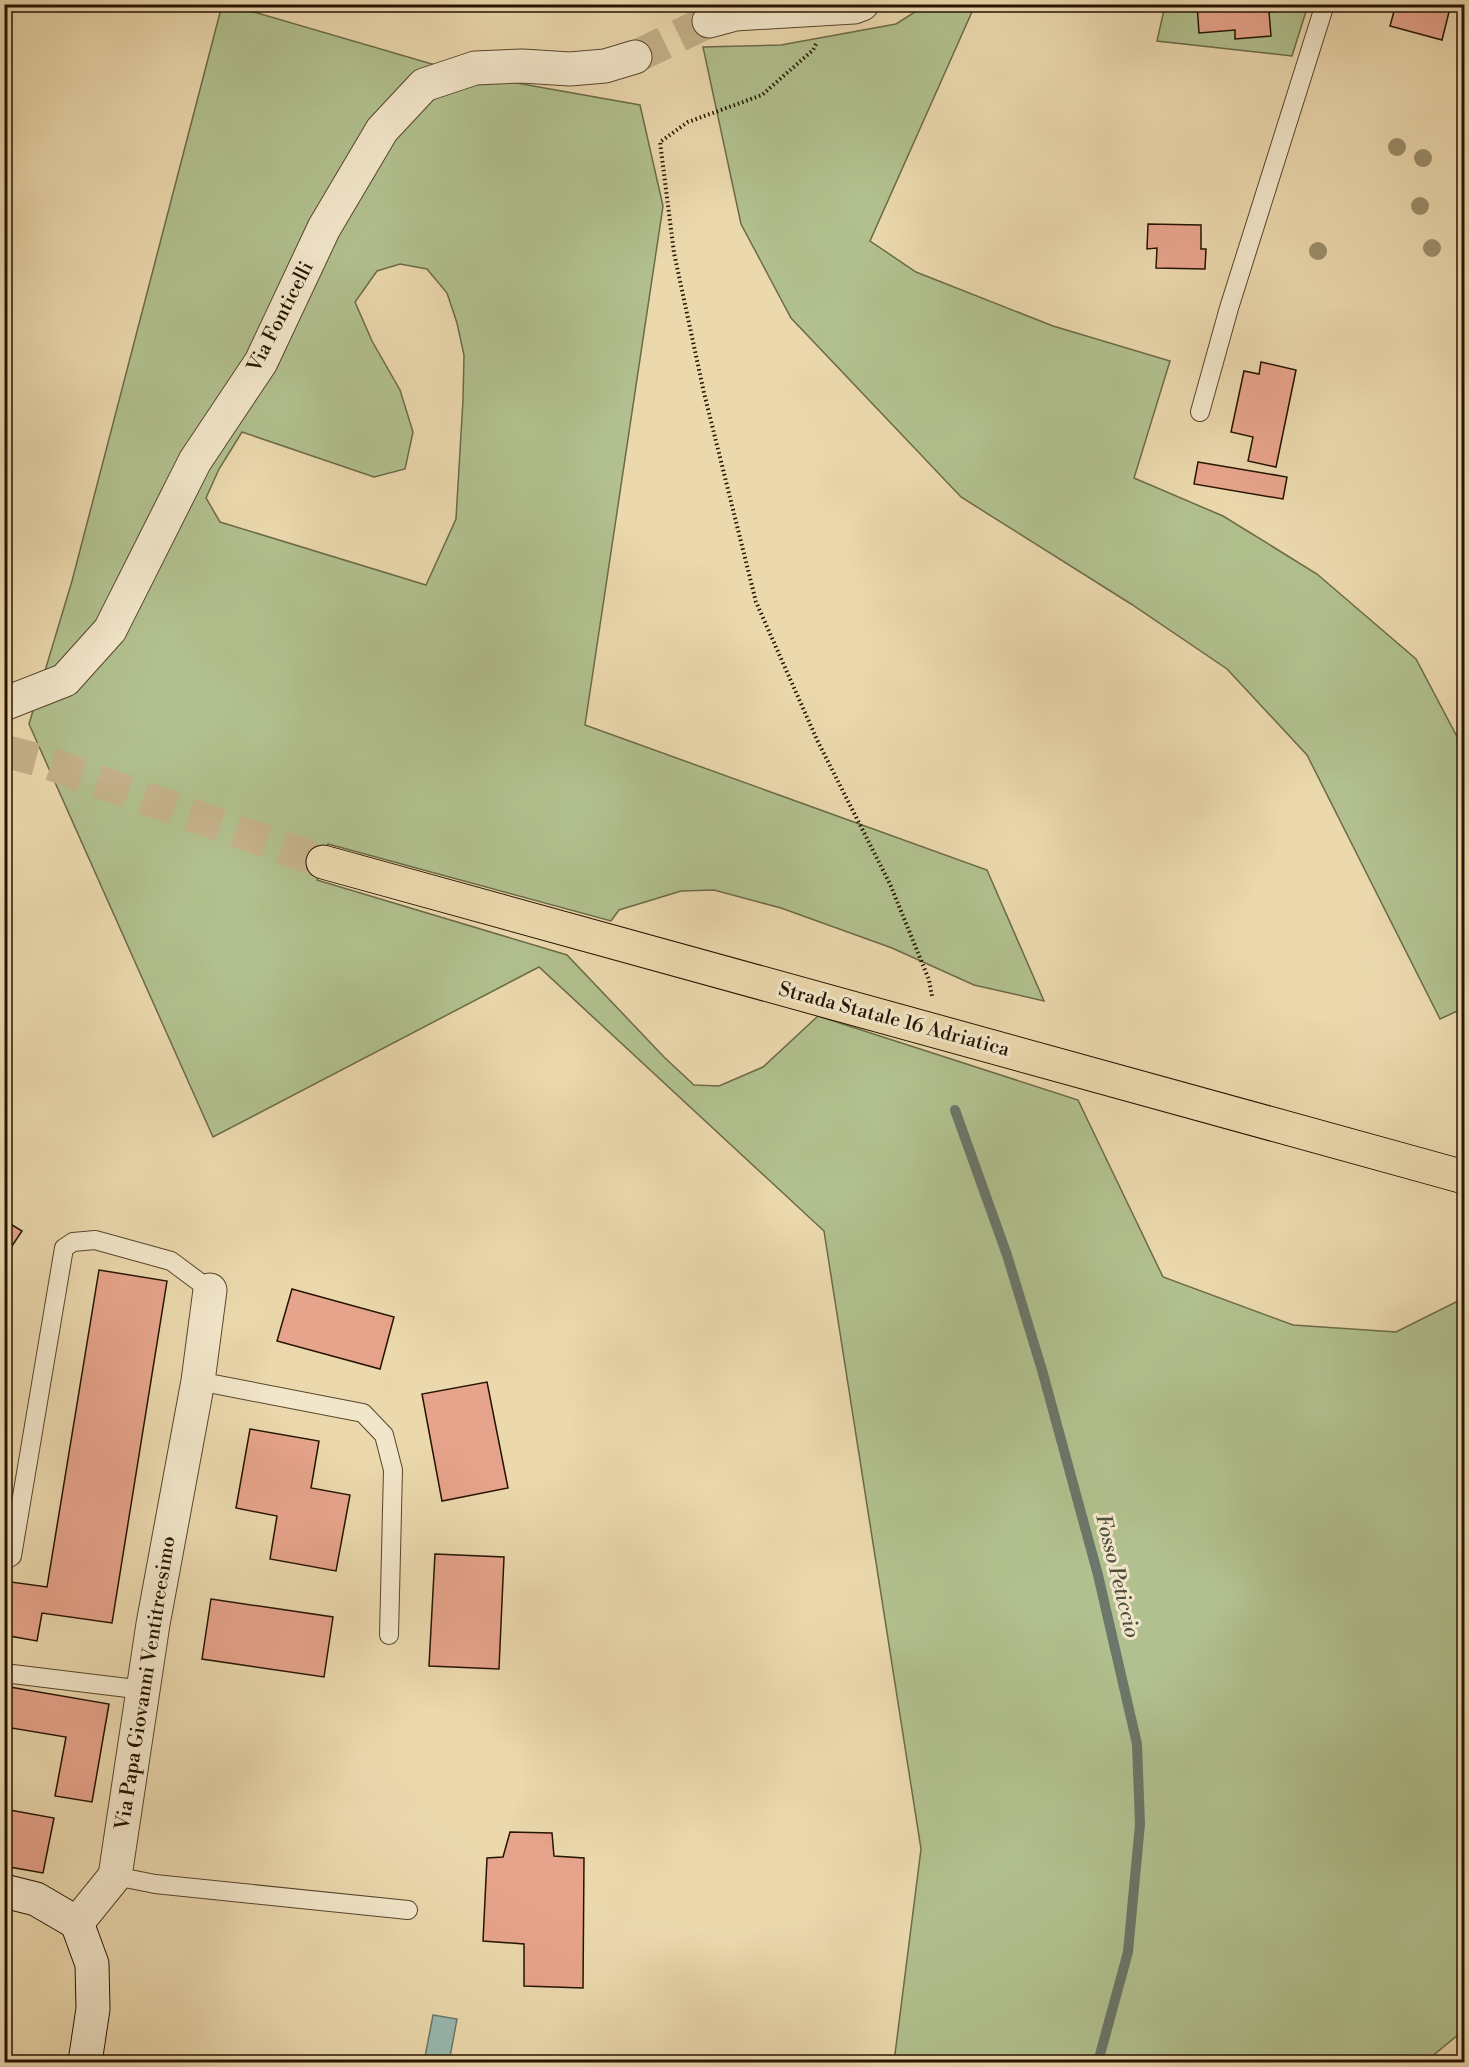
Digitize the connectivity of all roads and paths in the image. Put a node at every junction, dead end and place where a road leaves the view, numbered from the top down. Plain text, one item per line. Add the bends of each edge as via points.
1 (1325, 4) edge
2 (848, 6) edge
3 (709, 21) tunnel mouth
4 (635, 57) tunnel mouth
5 (1200, 412) dead end
6 (4, 704) edge
7 (322, 862) tunnel mouth
8 (939, 1032) junction
9 (1464, 1177) edge
10 (210, 1290) joint
11 (198, 1381) junction
12 (4, 1561) edge
13 (389, 1635) dead end
14 (4, 1673) edge
15 (144, 1690) junction
16 (115, 1876) junction
17 (4, 1892) edge
18 (408, 1910) dead end
19 (77, 1923) junction
20 (85, 2062) edge

1 - 5 lane via 1228,308
2 - 3 street via 735,14
2 - 8 path via 813,50 762,95 688,122 660,142 676,265 756,602 818,742 890,884 929,980
4 - 6 street, Via Fonticelli via 604,66 570,69 475,68 424,85 382,130 330,218 261,362 195,461 110,630 65,680
7 - 8 main road, Strada Statale 16 Adriatica
8 - 9 main road, Strada Statale 16 Adriatica
10 - 11 street, Via Papa Giovanni Ventitreesimo
10 - 12 lane via 171,1261 94,1240 73,1242 64,1248 12,1556
11 - 13 lane via 363,1413 384,1435 393,1470
11 - 15 street, Via Papa Giovanni Ventitreesimo
14 - 15 lane
15 - 16 street, Via Papa Giovanni Ventitreesimo
16 - 18 lane via 155,1884
16 - 19 street
17 - 19 street via 36,1899
19 - 20 street via 92,1964 93,2009

